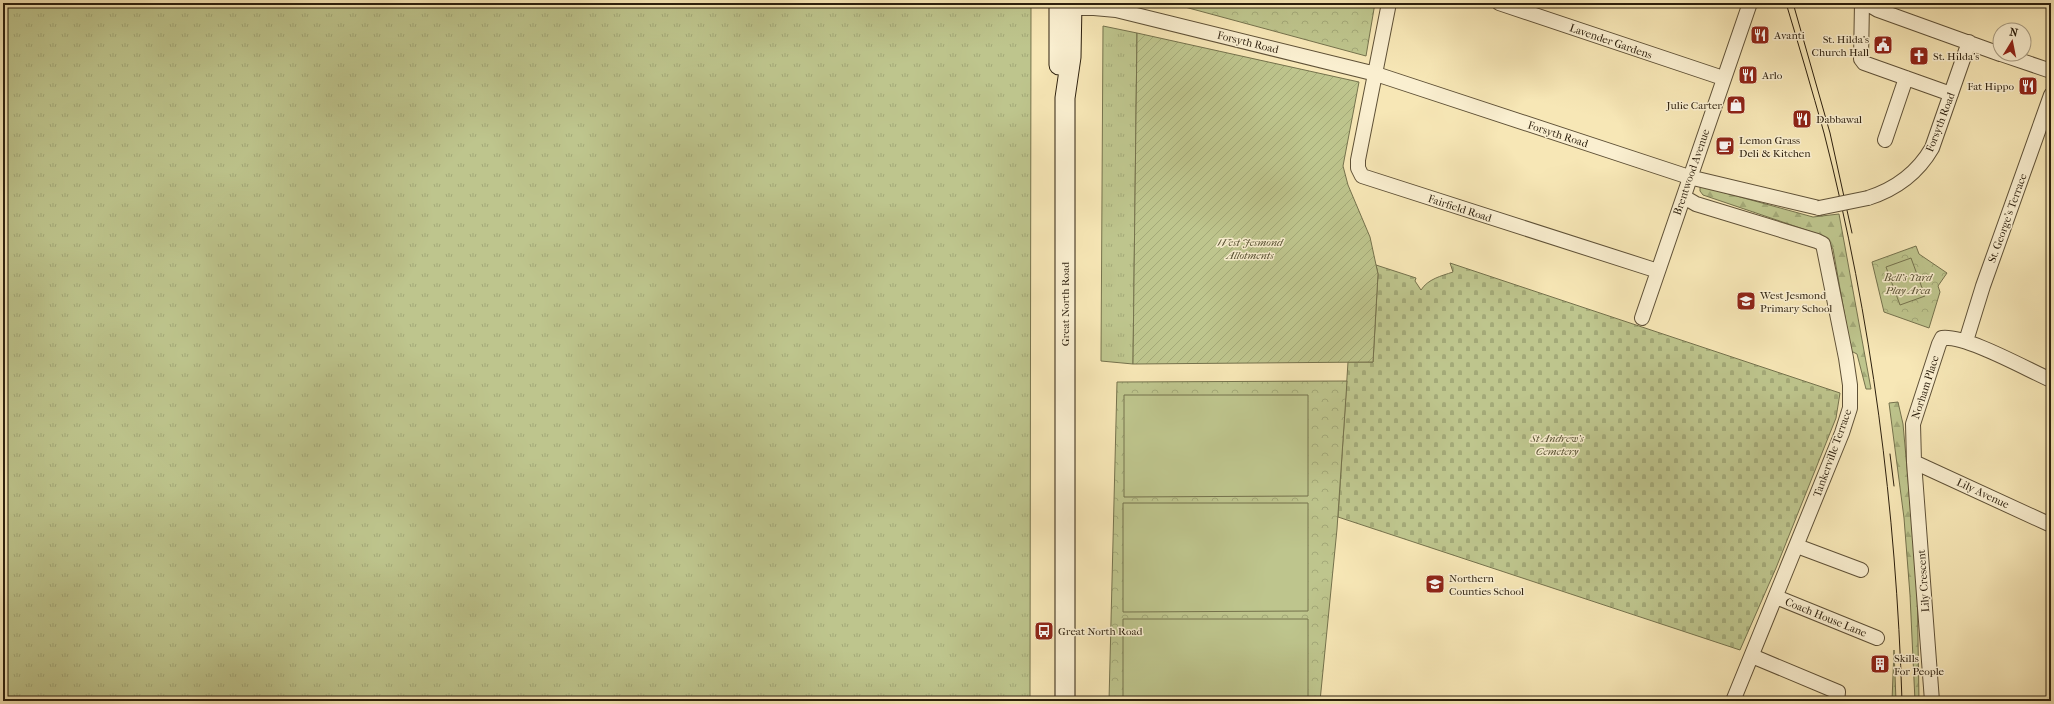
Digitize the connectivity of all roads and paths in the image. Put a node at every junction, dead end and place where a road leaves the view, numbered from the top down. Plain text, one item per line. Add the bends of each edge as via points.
1 (1389, 3) edge
2 (1499, 3) edge
3 (1750, 3) edge
4 (1862, 3) edge
5 (1866, 3) edge
6 (1065, 6) edge
7 (1968, 42) junction
8 (1992, 51) edge
9 (2025, 62) edge
10 (2051, 71) edge
11 (1376, 74) junction
12 (1723, 78) junction
13 (1906, 78) junction
14 (1951, 94) junction
15 (2051, 95) edge
16 (1885, 140) dead end
17 (1689, 177) junction
18 (1684, 197) junction
19 (1658, 271) junction
20 (1642, 318) dead end
21 (1966, 341) junction
22 (2051, 380) edge
23 (1914, 462) junction
24 (2051, 525) edge
25 (1797, 546) junction
26 (1861, 570) dead end
27 (1776, 597) junction
28 (1877, 638) dead end
29 (1752, 656) junction
30 (1065, 701) edge
31 (1733, 701) edge
32 (1837, 701) edge
33 (1932, 701) edge

1 - 11 street
2 - 12 street, Lavender Gardens
3 - 12 street, Brentwood Avenue
4 - 13 street via 1861,59 1864,63
5 - 7 street via 1878,10
6 - 11 street, Forsyth Road via 1116,10
6 - 30 main road, Great North Road via 1058,60 1065,98
7 - 8 street
7 - 14 street, Forsyth Road
9 - 10 street
11 - 17 street, Forsyth Road
11 - 19 street, Fairfield Road via 1358,160 1362,176
12 - 17 street, Brentwood Avenue
13 - 14 street
13 - 16 street
14 - 17 street, Forsyth Road, bridge via 1926,158 1907,179 1868,198 1819,208
15 - 21 street, St. George's Terrace
17 - 18 street, Brentwood Avenue
18 - 19 street, Brentwood Avenue
18 - 25 street, Tankerville Terrace via 1696,204 1817,240 1825,248 1846,358 1850,408
19 - 20 street, Brentwood Avenue
21 - 22 street
21 - 23 street, Norham Place via 1950,337 1942,338 1939,344 1913,424
23 - 24 street, Lily Avenue
23 - 33 street, Lily Crescent
25 - 26 street
25 - 27 street, Tankerville Terrace
27 - 28 street, Coach House Lane
27 - 29 street, Tankerville Terrace
29 - 31 street, Tankerville Terrace
29 - 32 street via 1838,692

